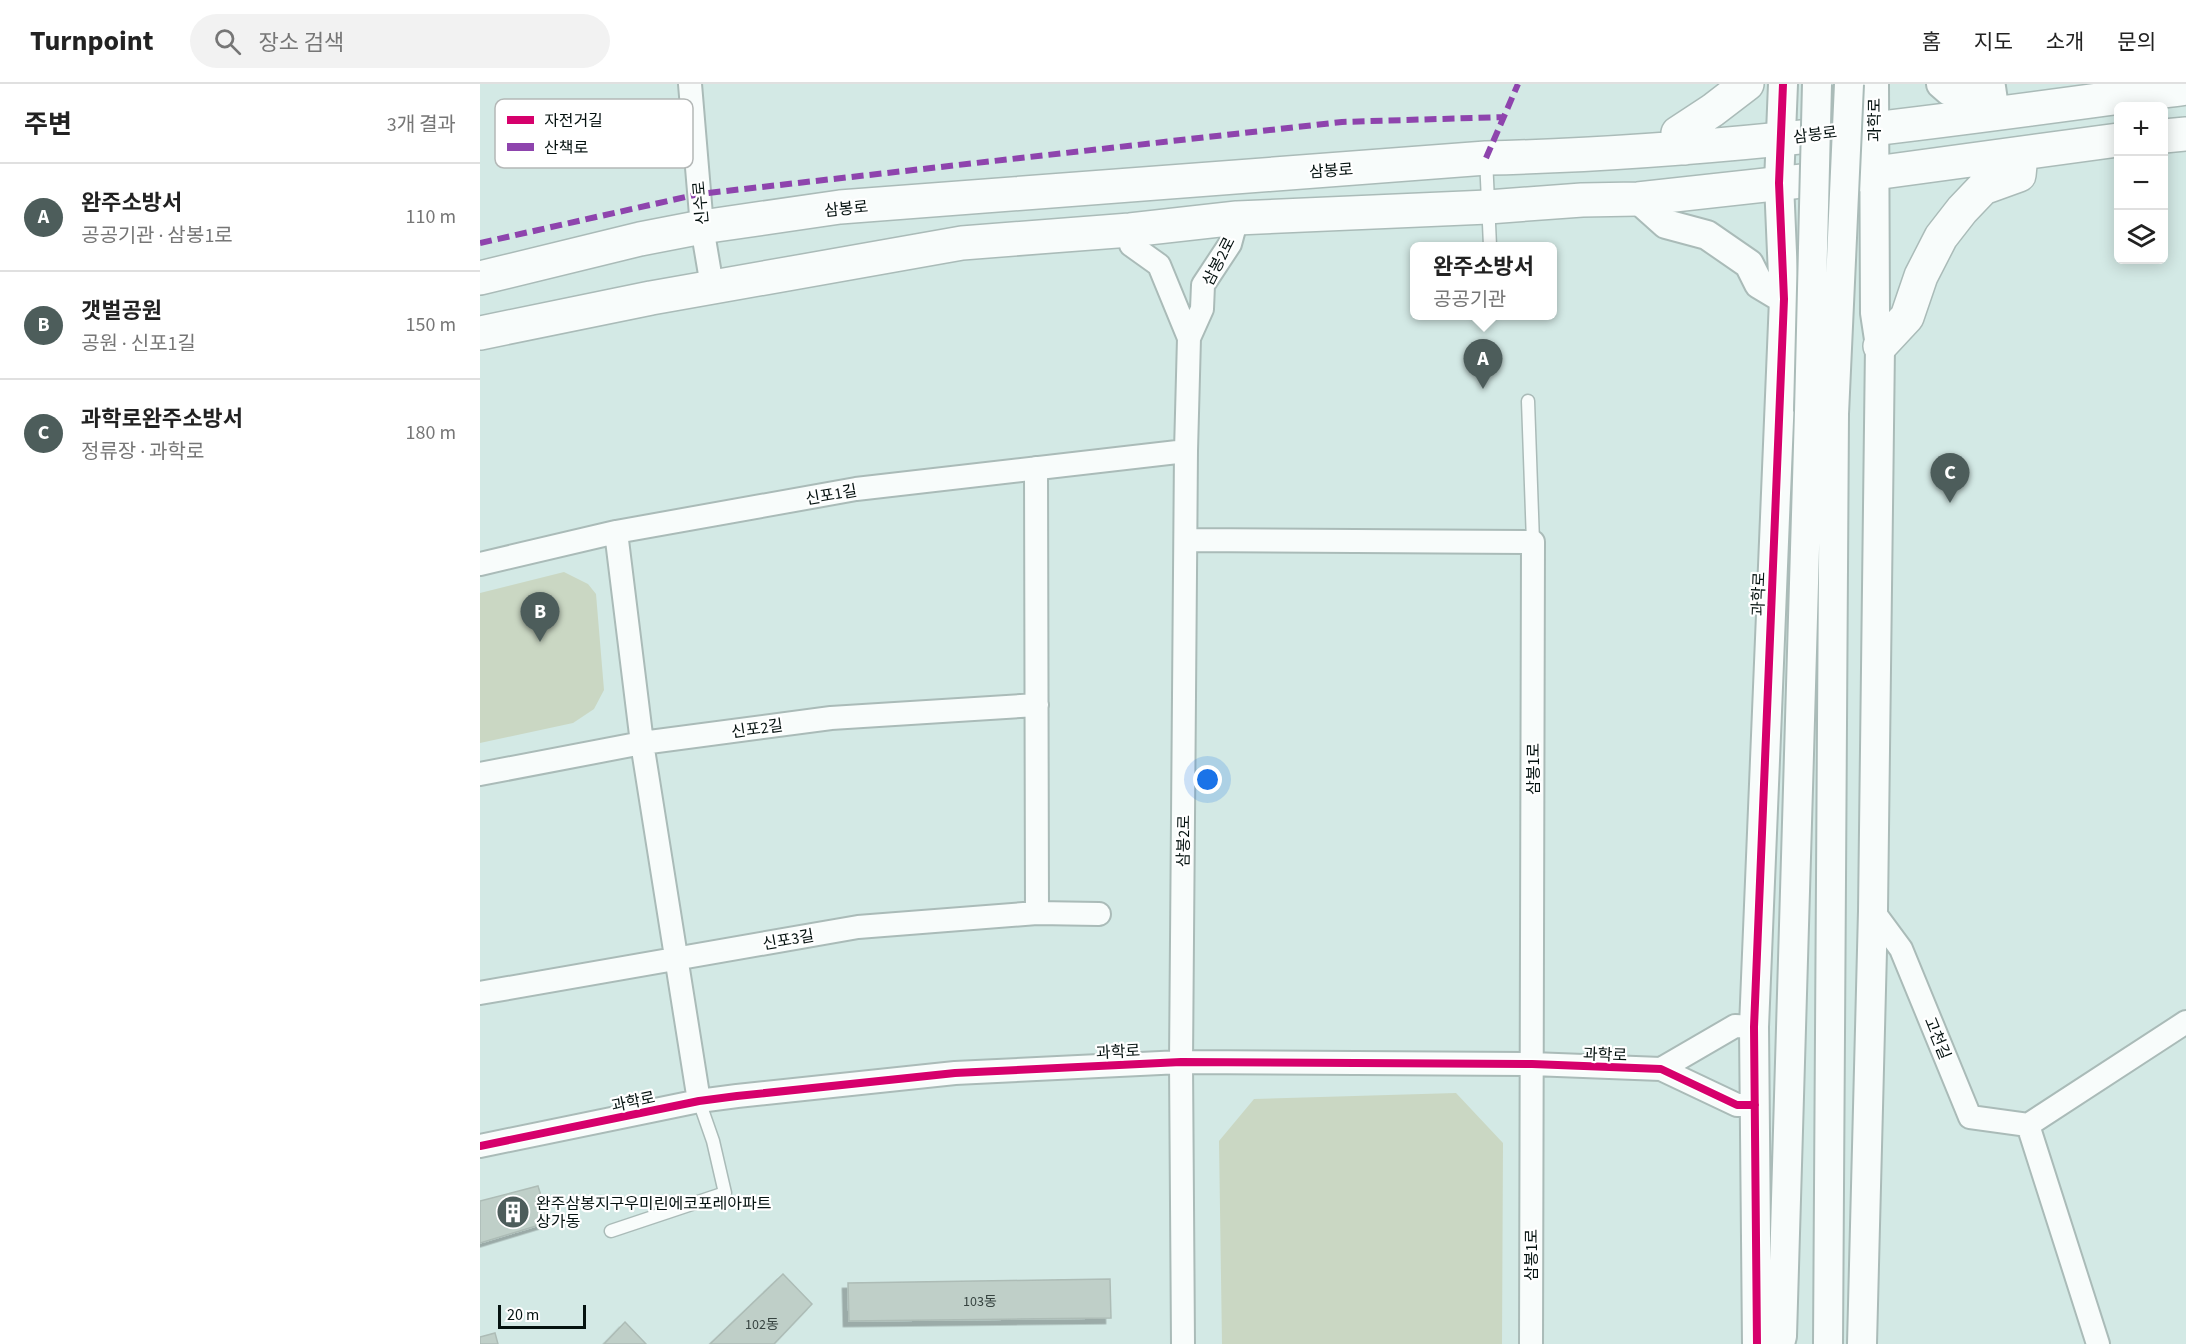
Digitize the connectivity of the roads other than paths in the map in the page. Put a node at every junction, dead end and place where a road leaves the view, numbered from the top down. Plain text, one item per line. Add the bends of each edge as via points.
1 (690, 84) edge
2 (1747, 84) edge
3 (1784, 84) edge
4 (1817, 84) edge
5 (1849, 84) edge
6 (1874, 84) edge
7 (1941, 84) edge
8 (2186, 88) edge
9 (691, 99) edge
10 (1995, 114) junction
11 (693, 120) edge
12 (1873, 128) junction
13 (2186, 134) edge
14 (2168, 136) edge
15 (1781, 138) junction
16 (2114, 141) edge
17 (1685, 148) junction
18 (2021, 155) junction
19 (1486, 158) junction
20 (1875, 173) junction
21 (1779, 183) junction
22 (1638, 199) junction
23 (1488, 207) junction
24 (1237, 218) junction
25 (702, 227) junction
26 (1130, 230) junction
27 (1490, 242) edge
28 (480, 278) edge
29 (712, 286) junction
30 (1784, 299) junction
31 (1875, 313) junction
32 (480, 333) edge
33 (1189, 338) junction
34 (1880, 346) junction
35 (1528, 400) dead end
36 (1821, 413) junction
37 (1186, 451) junction
38 (1036, 468) junction
39 (616, 532) junction
40 (1186, 540) junction
41 (1533, 542) junction
42 (480, 564) edge
43 (1037, 705) junction
44 (642, 743) junction
45 (480, 774) edge
46 (1873, 911) junction
47 (1037, 913) junction
48 (1099, 914) dead end
49 (677, 959) junction
50 (480, 993) edge
51 (2186, 1022) edge
52 (1754, 1027) junction
53 (1180, 1062) junction
54 (1532, 1064) junction
55 (1661, 1070) junction
56 (699, 1101) junction
57 (1755, 1105) junction
58 (2028, 1125) junction
59 (480, 1146) edge
60 (611, 1231) dead end
61 (1183, 1344) edge
62 (1531, 1344) edge
63 (1757, 1344) edge
64 (1780, 1344) edge
65 (1828, 1344) edge
66 (1862, 1344) edge
67 (2098, 1344) edge

1 - 9 street, 신수로
2 - 17 main road via 1678,132
3 - 15 street, 과학로
4 - 36 street, 과학로, bridge
5 - 36 street, 과학로, bridge
6 - 12 street, 과학로
7 - 10 street via 1949,91 1991,87
8 - 10 main road, 삼봉로
10 - 12 main road, 삼봉로
11 - 25 street, 신수로
12 - 15 main road, 삼봉로
12 - 20 street, 과학로
13 - 14 main road
15 - 17 main road, 삼봉로
15 - 21 street, 과학로
16 - 18 main road
17 - 19 main road, 삼봉로
18 - 20 main road
18 - 34 main road via 2019,175 1983,188 1941,237 1921,276 1907,317
19 - 23 lane
19 - 25 main road, 삼봉로 via 840,207
20 - 21 main road
20 - 31 street, 과학로
21 - 22 main road
21 - 30 street, 과학로
22 - 23 main road
22 - 30 street via 1666,224 1707,235 1749,264 1759,284
23 - 24 main road
23 - 27 lane
24 - 26 main road
24 - 33 street, 삼봉2로 via 1230,244 1203,285 1202,309
25 - 28 main road, 삼봉로
25 - 29 street, 신수로
26 - 29 main road via 962,243
26 - 33 street, 삼봉2로 via 1131,245 1159,265
29 - 32 main road
30 - 31 street via 1805,255 1837,249 1862,272
30 - 52 street, 과학로
31 - 34 street, 과학로
33 - 37 street, 삼봉2로
34 - 46 street, 과학로
35 - 41 lane
36 - 64 street, 과학로
36 - 65 street, 과학로
37 - 38 street, 신포1길
37 - 40 street, 삼봉2로
38 - 39 street, 신포1길 via 856,489
38 - 43 street
39 - 42 street, 신포1길
39 - 44 street
40 - 41 street
40 - 53 street, 삼봉2로
41 - 54 street, 삼봉1로
43 - 44 street, 신포2길 via 831,718
43 - 47 street
44 - 45 street, 신포2길
44 - 49 street
46 - 58 street, 고천길 via 1901,950 1970,1117
46 - 66 street, 과학로
47 - 48 street, 신포3길
47 - 49 street, 신포3길 via 858,927
49 - 50 street, 신포3길
49 - 56 street
51 - 58 street
52 - 55 street via 1735,1026
52 - 57 street, 과학로
53 - 54 street, 과학로
53 - 56 street, 과학로 via 955,1073
53 - 61 street, 삼봉2로
54 - 55 street, 과학로
54 - 62 street, 삼봉1로
55 - 57 street, 과학로 via 1737,1105
56 - 59 street, 과학로
56 - 60 lane via 725,1193
57 - 63 street, 과학로
58 - 67 street

